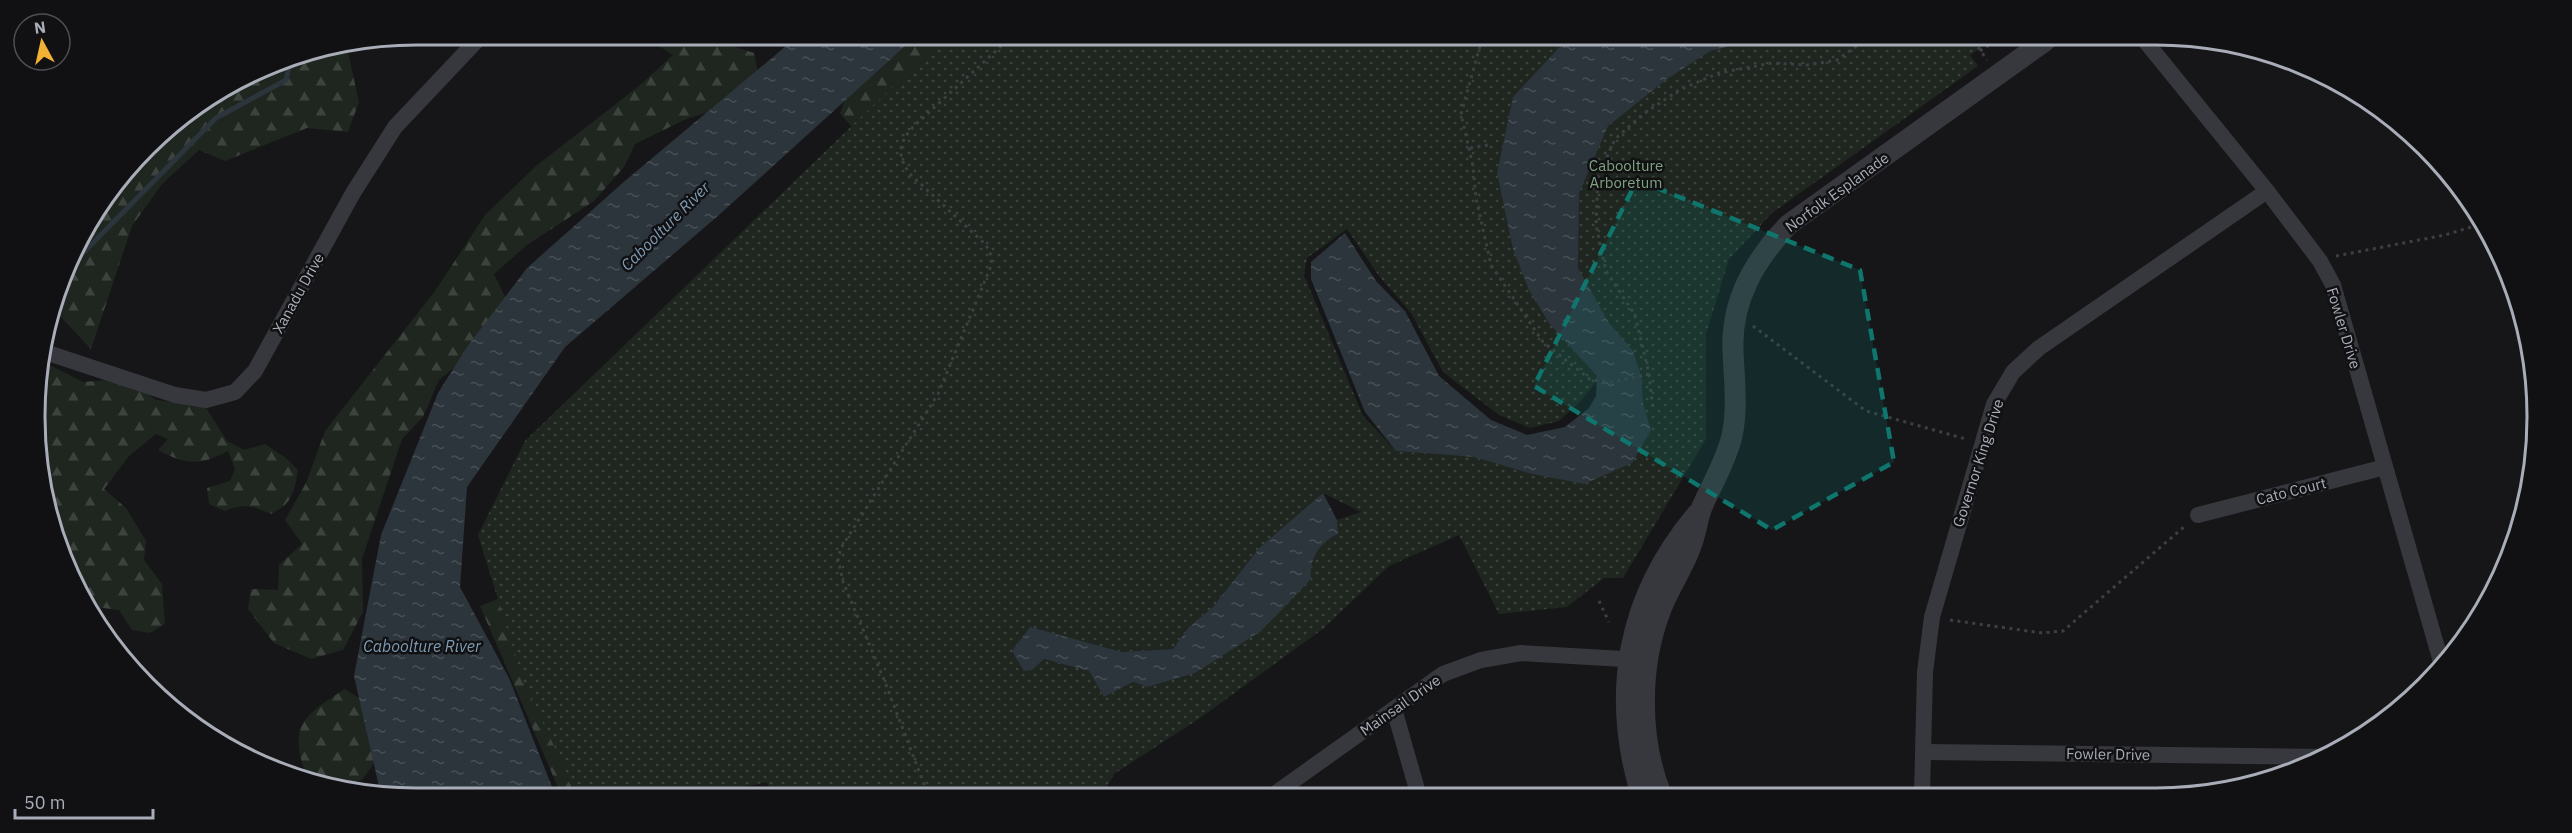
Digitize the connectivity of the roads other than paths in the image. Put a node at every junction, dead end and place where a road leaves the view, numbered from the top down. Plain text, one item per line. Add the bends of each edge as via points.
1 (473, 45) edge
2 (2039, 45) edge
3 (2148, 45) edge
4 (2267, 191) junction
5 (50, 354) edge
6 (2385, 467) junction
7 (2198, 515) road end
8 (2439, 656) edge
9 (1638, 660) junction
10 (1394, 709) junction
11 (1924, 752) junction
12 (2305, 757) edge
13 (1283, 788) edge
14 (1416, 788) edge
15 (1639, 788) edge
16 (1660, 788) edge
17 (1922, 788) edge

1 - 5 street, Xanadu Drive via 396,127 353,193 255,371 235,392 206,400 175,395
2 - 9 street, Norfolk Esplanade via 1788,225 1766,249 1752,271 1734,321 1732,436 1691,547
3 - 4 street, Fowler Drive
4 - 6 street, Fowler Drive via 2320,261 2332,285
4 - 11 street, Governor King Drive via 2040,348 2013,372 1994,404 1932,617 1925,672
6 - 7 street, Cato Court
6 - 8 street, Fowler Drive
9 - 10 street, Mainsail Drive via 1521,653 1481,660 1443,674
9 - 15 street via 1625,700 1627,732
9 - 16 street via 1648,744
10 - 13 street, Mainsail Drive
10 - 14 street
11 - 12 street, Fowler Drive
11 - 17 street, Governor King Drive

